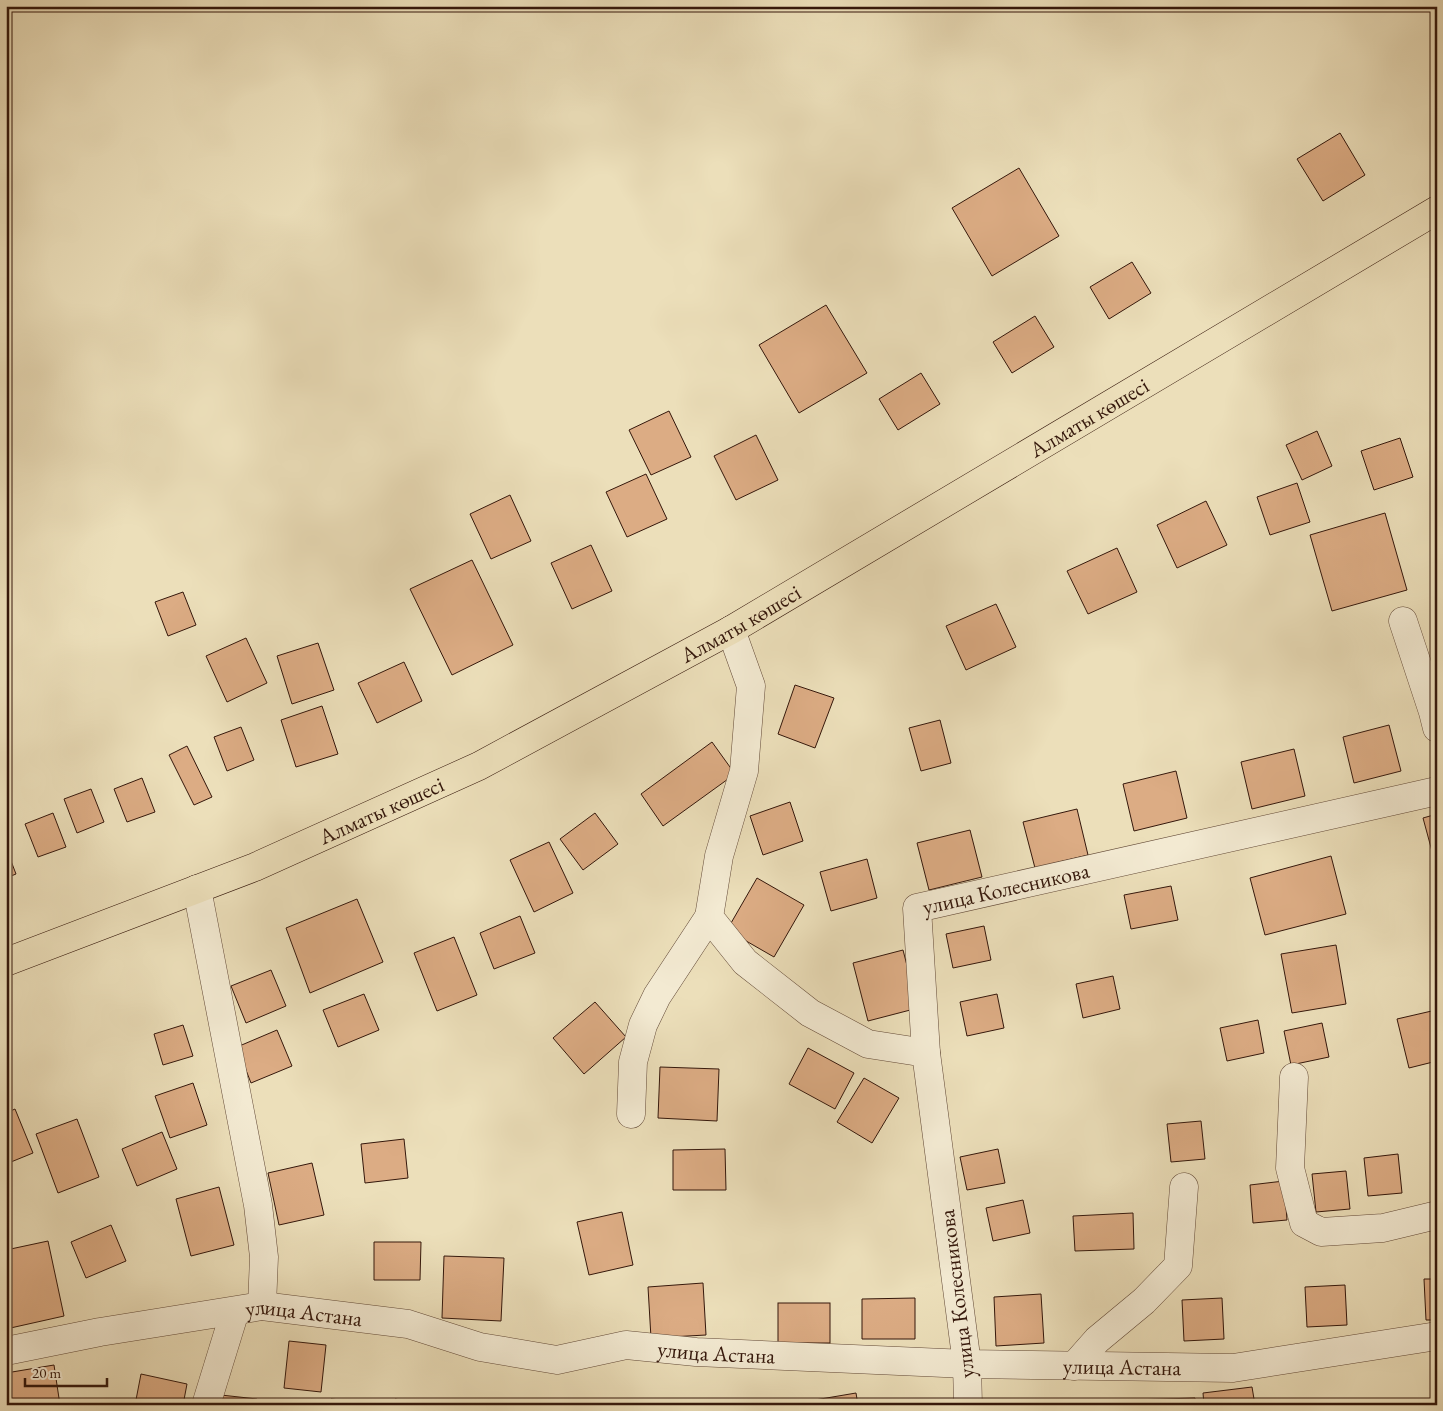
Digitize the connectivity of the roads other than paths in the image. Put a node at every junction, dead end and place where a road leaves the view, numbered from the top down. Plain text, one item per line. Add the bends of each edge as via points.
1 (1437, 210) edge
2 (1402, 621) dead end
3 (731, 630) junction
4 (1437, 728) edge
5 (1437, 791) edge
6 (197, 889) junction
7 (709, 917) junction
8 (6, 962) edge
9 (926, 1053) junction
10 (1294, 1077) dead end
11 (631, 1114) dead end
12 (1184, 1187) dead end
13 (1437, 1214) edge
14 (262, 1306) junction
15 (235, 1311) junction
16 (1437, 1336) edge
17 (6, 1351) edge
18 (967, 1364) junction
19 (1074, 1366) junction
20 (206, 1405) edge
21 (968, 1405) edge

1 - 3 main road, Алматы көшесі
2 - 4 street
3 - 6 main road, Алматы көшесі via 479,766 256,867
3 - 7 street via 752,686 744,771 719,856
5 - 9 street, улица Колесникова via 917,908
6 - 8 main road, Алматы көшесі
6 - 14 street via 258,1205 264,1257
7 - 9 street via 745,962 810,1012 868,1044
7 - 11 street via 657,996 643,1025 633,1062
9 - 18 street, улица Колесникова
10 - 13 street via 1290,1168 1304,1224 1321,1232 1383,1228
12 - 19 street via 1178,1266 1144,1301 1097,1340
14 - 15 street, улица Астана
14 - 18 street, улица Астана via 408,1324 480,1347 557,1360 626,1345 696,1352
15 - 17 street, улица Астана via 100,1332
15 - 20 street
16 - 19 street, улица Астана via 1233,1368
18 - 19 street, улица Астана
18 - 21 street, улица Колесникова

